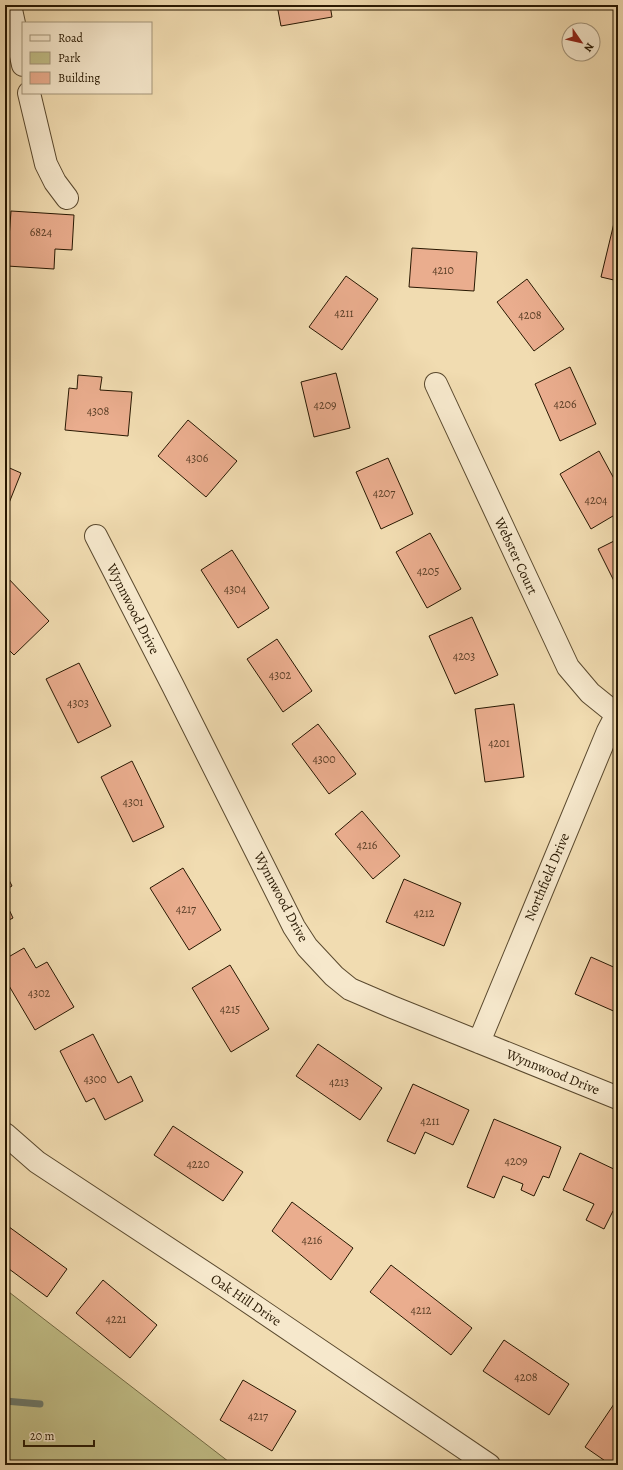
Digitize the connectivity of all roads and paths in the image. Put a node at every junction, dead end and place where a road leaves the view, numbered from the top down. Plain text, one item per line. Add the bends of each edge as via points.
1 (10, 5) edge
2 (22, 60) edge
3 (29, 94) edge
4 (67, 198) dead end
5 (436, 384) dead end
6 (96, 536) dead end
7 (617, 713) edge
8 (479, 1042) junction
9 (618, 1098) edge
10 (5, 1134) edge
11 (489, 1465) edge

1 - 2 street
3 - 4 street via 46,164
5 - 7 street, Webster Court via 568,667 590,693
6 - 8 street, Wynnwood Drive via 294,927 307,947 350,989
7 - 8 street, Northfield Drive
8 - 9 street, Wynnwood Drive
10 - 11 street, Oak Hill Drive via 37,1162

